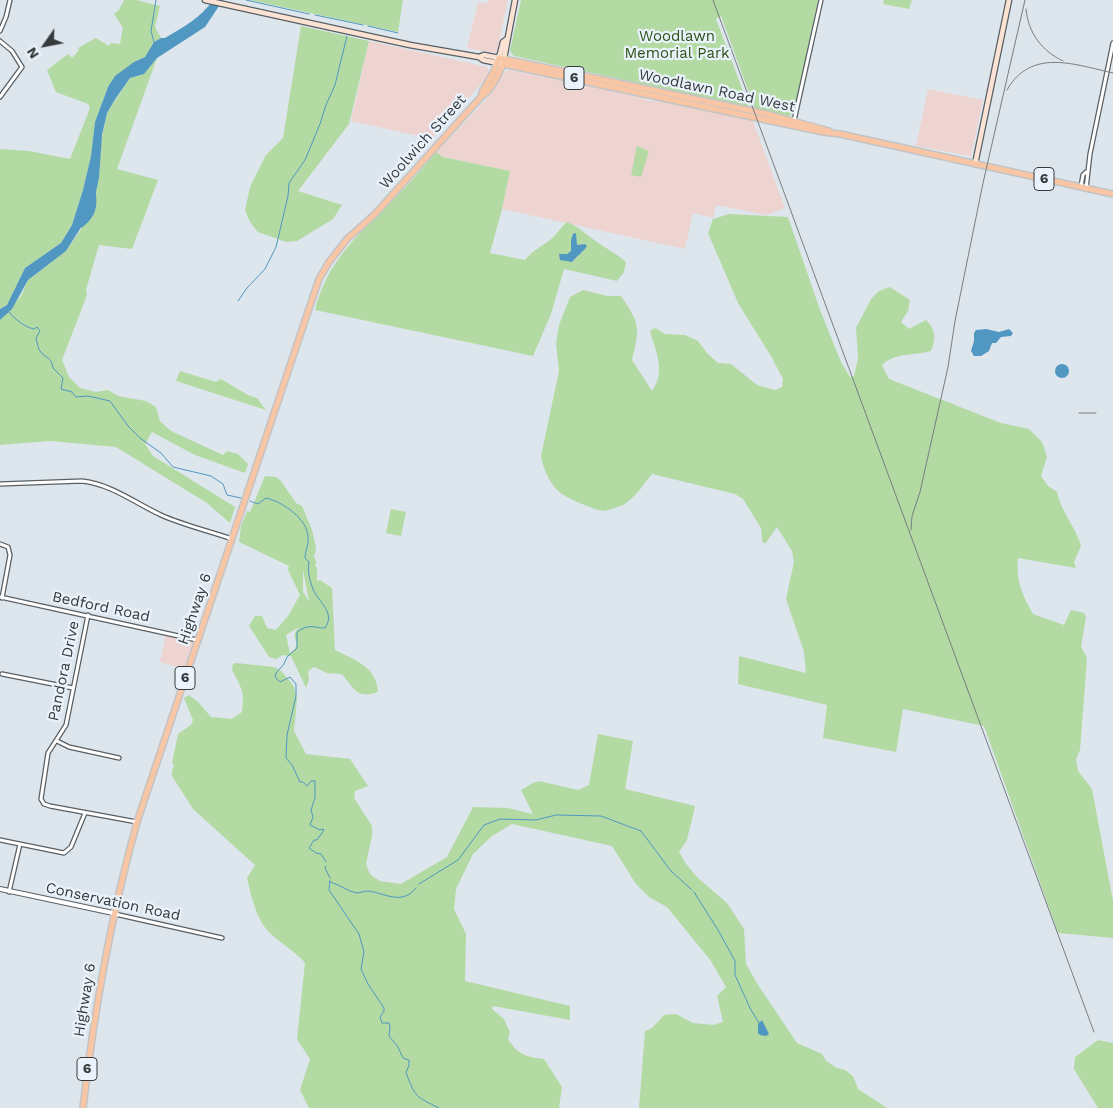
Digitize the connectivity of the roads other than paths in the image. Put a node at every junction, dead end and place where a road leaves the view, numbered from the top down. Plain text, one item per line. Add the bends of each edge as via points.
1 (10, 0) edge
2 (207, 0) edge
3 (515, 0) edge
4 (821, 0) edge
5 (1009, 0) edge
6 (2, 21) edge
7 (0, 31) edge
8 (0, 41) edge
9 (1113, 43) edge
10 (501, 61) junction
11 (0, 96) edge
12 (794, 123) junction
13 (975, 164) junction
14 (1083, 188) junction
15 (1113, 194) edge
16 (383, 204) joint
17 (0, 484) edge
18 (232, 539) junction
19 (0, 544) edge
20 (1, 597) edge
21 (88, 615) junction
22 (198, 640) junction
23 (2, 674) dead end
24 (73, 688) junction
25 (57, 741) junction
26 (119, 758) dead end
27 (85, 813) junction
28 (137, 822) junction
29 (0, 840) edge
30 (20, 844) junction
31 (0, 890) edge
32 (9, 892) junction
33 (113, 914) junction
34 (222, 938) dead end
35 (83, 1108) edge

1 - 6 street
2 - 10 main road via 410,45
3 - 10 main road, Woolwich Street via 508,43
4 - 12 street
5 - 13 main road
6 - 7 street
8 - 11 street via 14,53 22,67
9 - 14 street via 1083,175
10 - 12 main road, Woodlawn Road West / 6
10 - 16 main road, Woolwich Street / 6 via 494,83 485,94
12 - 13 main road, Woodlawn Road West / 6
13 - 14 main road, Woodlawn Road West / 6
14 - 15 main road, Woodlawn Road West / 6
16 - 18 main road, Highway 6 / 6 via 347,240 319,279
17 - 18 street via 94,482 162,515
18 - 22 main road, Highway 6 / 6
19 - 20 street via 8,547 10,555
20 - 21 street, Bedford Road
21 - 22 street, Bedford Road
21 - 24 street, Pandora Drive
22 - 28 main road, Highway 6 / 6
23 - 24 street
24 - 25 street, Pandora Drive via 66,725
25 - 26 street via 69,747
25 - 27 street, Pandora Drive via 48,753 41,799 50,806
27 - 28 street
27 - 30 street via 67,852
28 - 33 main road, Highway 6 / 6
29 - 30 street
30 - 32 street
31 - 32 street, Conservation Road
32 - 33 street, Conservation Road
33 - 34 street, Conservation Road
33 - 35 main road, Highway 6 / 6

